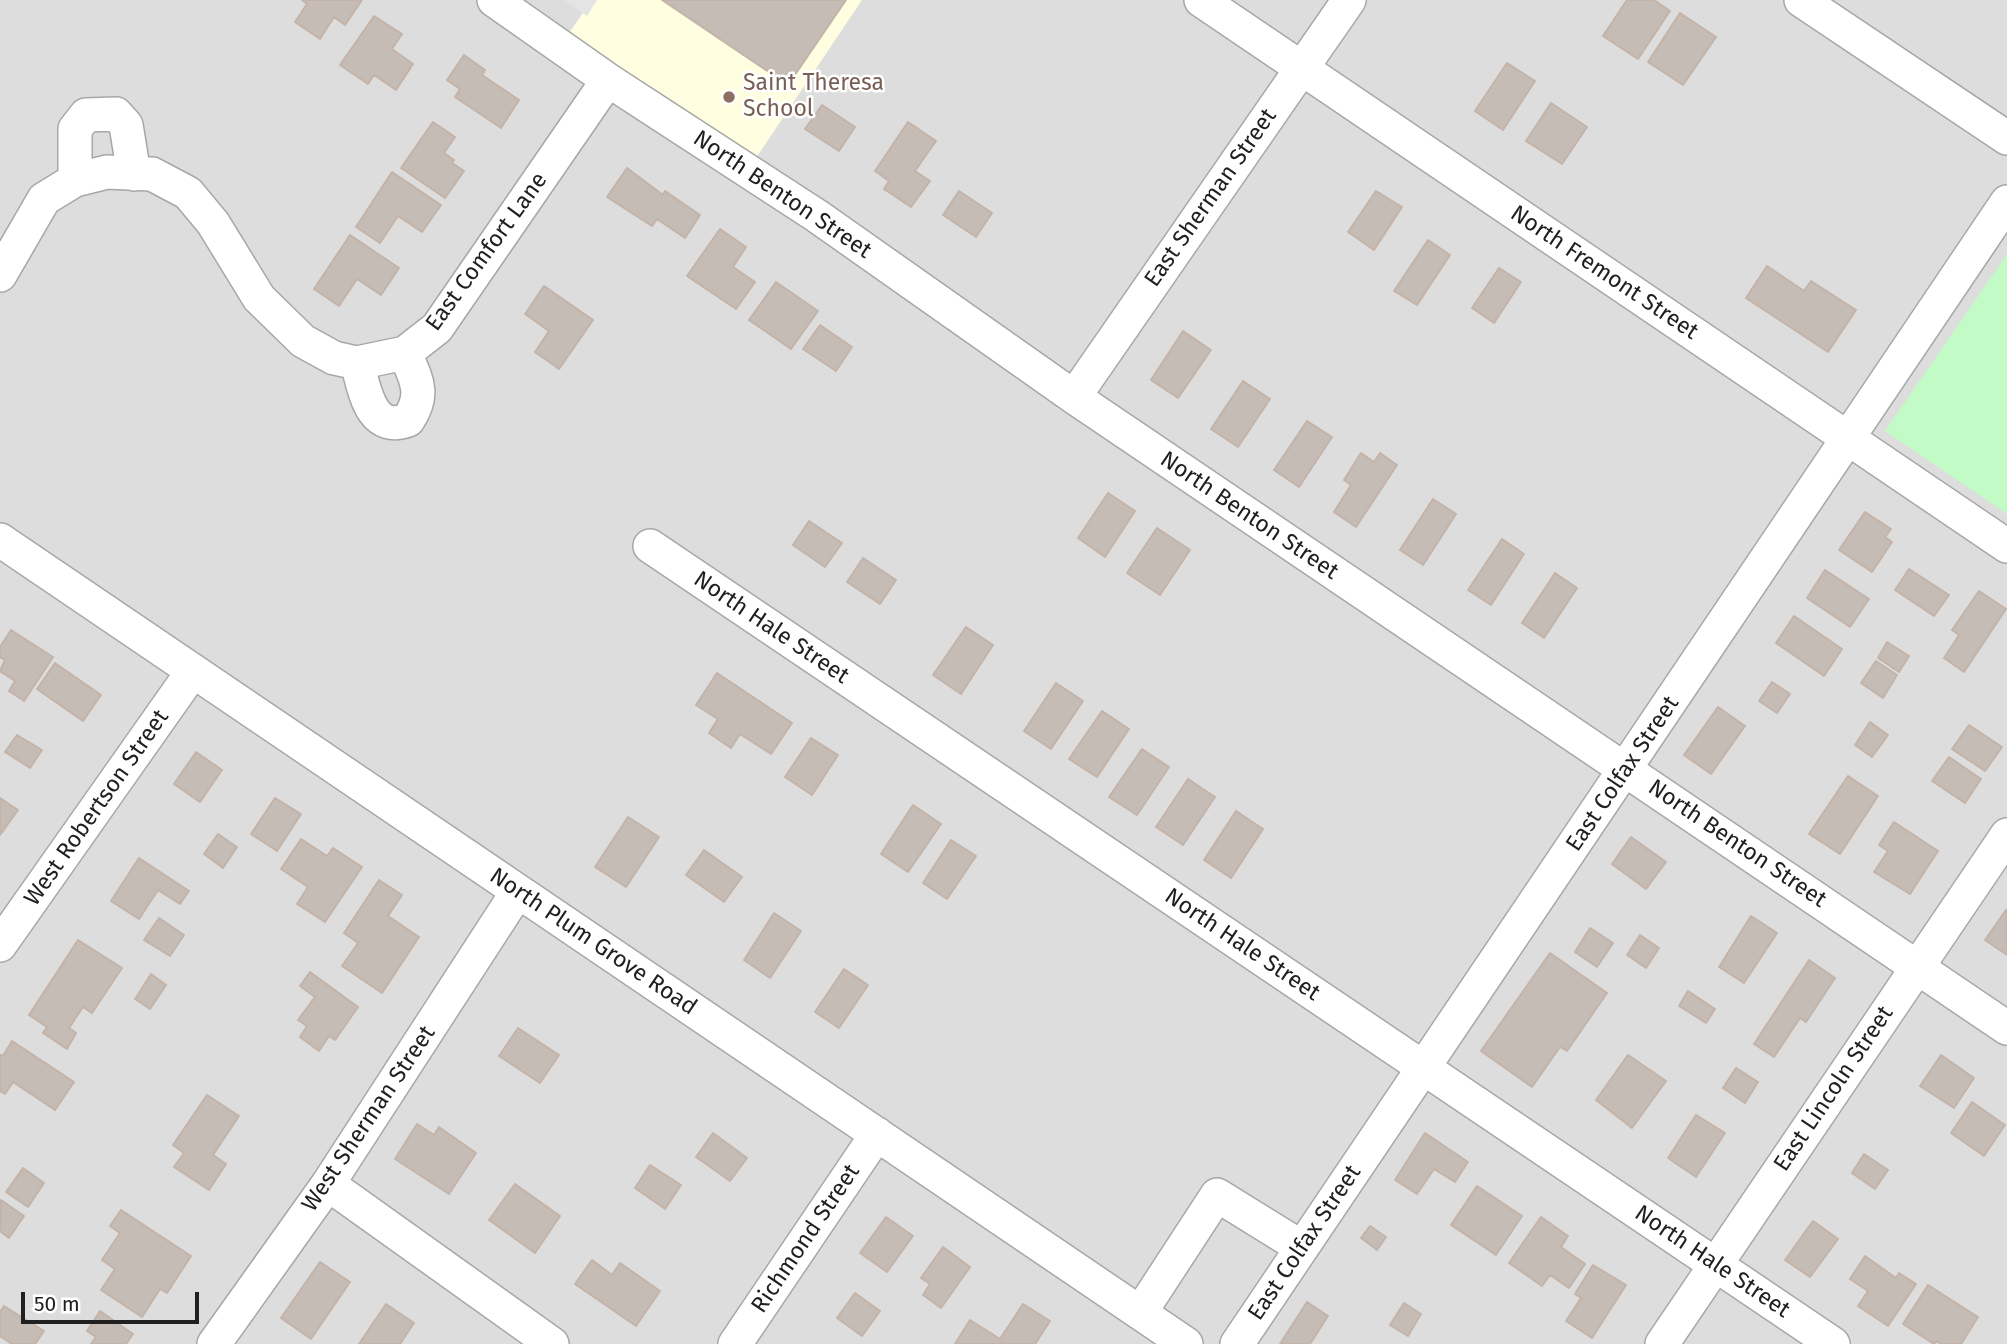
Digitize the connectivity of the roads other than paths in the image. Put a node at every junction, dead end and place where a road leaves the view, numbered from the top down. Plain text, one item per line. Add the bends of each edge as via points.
1 (494, 0) edge
2 (1201, 0) edge
3 (1349, 0) edge
4 (1801, 0) edge
5 (1300, 69) junction
6 (608, 80) junction
7 (2007, 138) edge
8 (134, 174) junction
9 (75, 180) junction
10 (2007, 202) edge
11 (0, 275) edge
12 (405, 353) junction
13 (357, 363) junction
14 (1074, 397) junction
15 (1849, 439) junction
16 (0, 540) edge
17 (650, 546) dead end
18 (2007, 546) edge
19 (193, 671) junction
20 (1626, 769) junction
21 (2007, 835) edge
22 (518, 891) junction
23 (0, 945) edge
24 (1918, 966) junction
25 (2007, 1028) edge
26 (1424, 1068) junction
27 (877, 1134) junction
28 (328, 1184) junction
29 (1301, 1247) junction
30 (1715, 1265) junction
31 (1140, 1313) junction
32 (214, 1344) edge
33 (552, 1344) edge
34 (735, 1344) edge
35 (1186, 1344) edge
36 (1237, 1344) edge
37 (1662, 1344) edge
38 (1833, 1344) edge

1 - 6 street, North Benton Street
2 - 5 street, North Fremont Street
3 - 5 street, East Sherman Street
4 - 7 street
5 - 14 street, East Sherman Street
5 - 15 street, North Fremont Street
6 - 12 street, East Comfort Lane via 437,328
6 - 14 street, North Benton Street via 817,216
8 - 9 street via 107,172
8 - 9 street via 126,125 116,114 104,113 86,115 75,129
8 - 13 street via 152,174 188,193 213,223 258,298 303,341 334,358
9 - 11 street via 44,199
10 - 15 street, East Colfax Street
12 - 13 street
12 - 13 street via 419,397 408,420 398,424 373,412
14 - 20 street, North Benton Street
15 - 18 street, North Fremont Street
15 - 20 street, East Colfax Street
16 - 19 street, North Plum Grove Road
17 - 26 street, North Hale Street
19 - 22 street, North Plum Grove Road
19 - 23 street, West Robertson Street
20 - 24 street, North Benton Street
20 - 26 street, East Colfax Street
21 - 24 street, East Lincoln Street
22 - 27 street, North Plum Grove Road
22 - 28 street, West Sherman Street
24 - 25 street, North Benton Street
24 - 30 street, East Lincoln Street
26 - 29 street, East Colfax Street
26 - 30 street, North Hale Street
27 - 31 street, North Plum Grove Road
27 - 34 street, Richmond Street
28 - 32 street, West Sherman Street
28 - 33 street
29 - 31 street via 1217,1195
29 - 36 street, East Colfax Street
30 - 37 street, East Lincoln Street
30 - 38 street, North Hale Street
31 - 35 street, North Plum Grove Road

